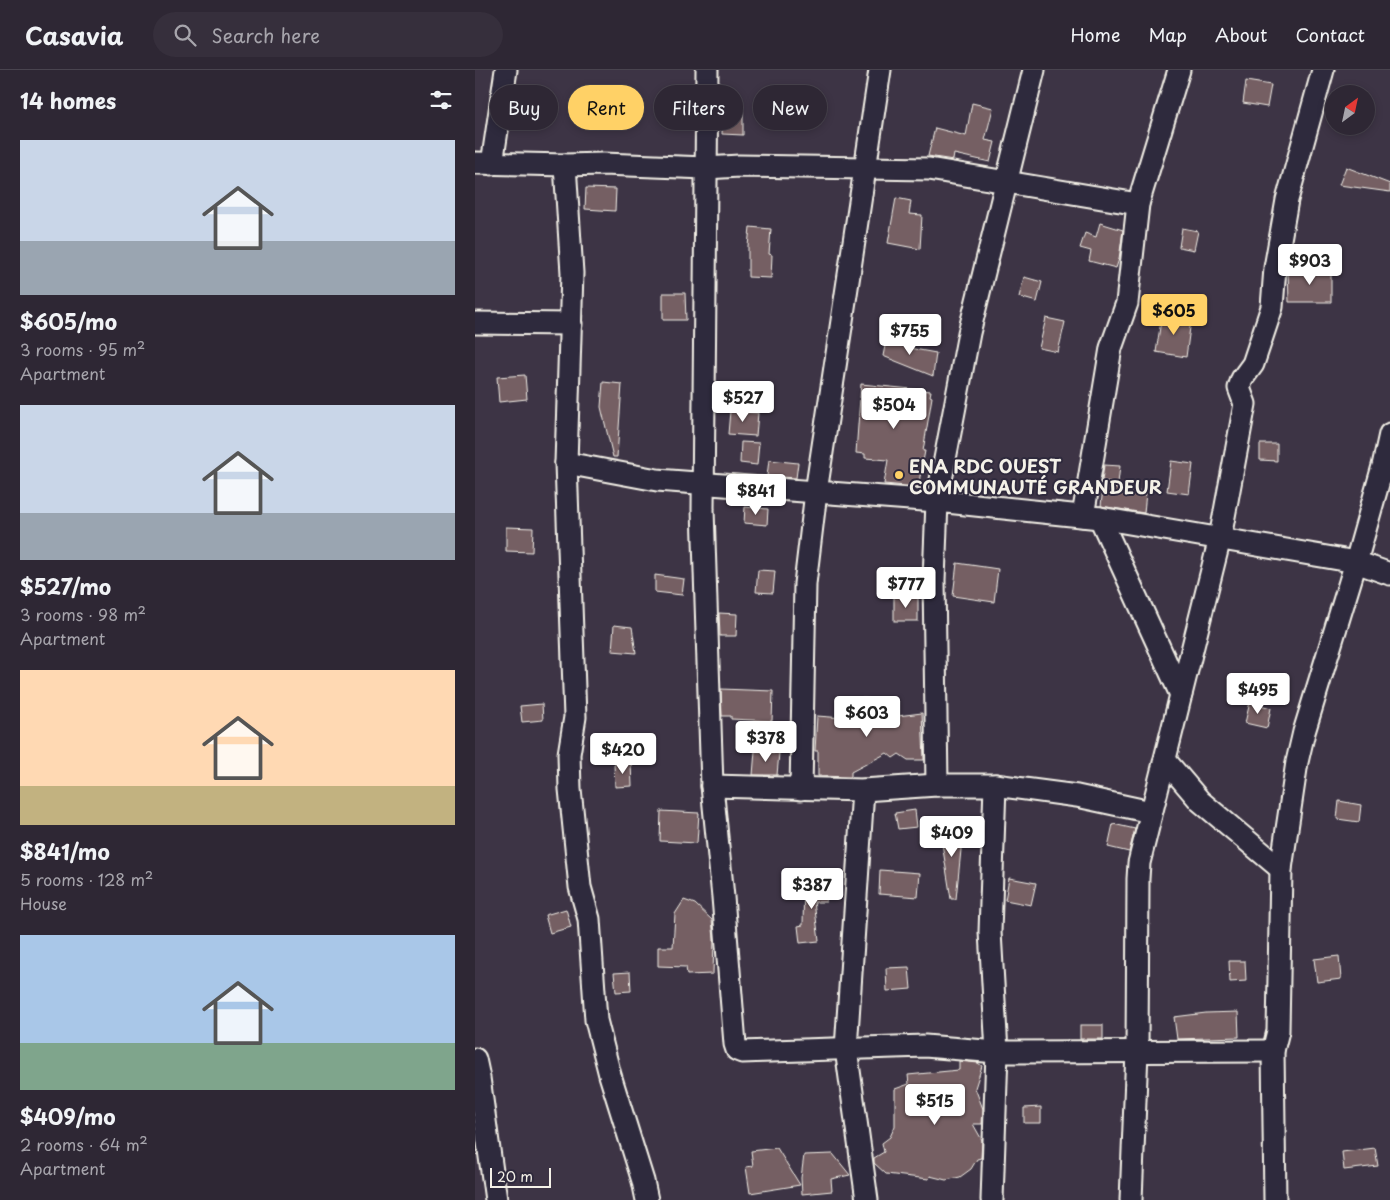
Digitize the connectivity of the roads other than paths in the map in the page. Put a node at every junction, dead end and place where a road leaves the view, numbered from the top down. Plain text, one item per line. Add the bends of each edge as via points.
1 (506, 70) edge
2 (707, 70) edge
3 (880, 70) edge
4 (1034, 70) edge
5 (1179, 70) edge
6 (1319, 71) edge
7 (483, 164) edge
8 (565, 165) junction
9 (706, 168) junction
10 (867, 169) junction
11 (1006, 182) junction
12 (1138, 204) junction
13 (475, 323) edge
14 (571, 324) junction
15 (1390, 434) edge
16 (566, 463) junction
17 (1387, 466) edge
18 (657, 480) junction
19 (704, 484) junction
20 (817, 492) junction
21 (937, 501) junction
22 (703, 509) junction
23 (1091, 517) junction
24 (1220, 538) junction
25 (1355, 562) junction
26 (1390, 574) edge
27 (1181, 695) junction
28 (1165, 760) junction
29 (937, 785) junction
30 (995, 785) junction
31 (712, 786) junction
32 (801, 789) junction
33 (863, 790) junction
34 (1151, 812) junction
35 (1281, 869) junction
36 (847, 1049) junction
37 (1137, 1050) junction
38 (1273, 1051) junction
39 (997, 1052) junction
40 (475, 1059) edge
41 (496, 1200) edge
42 (647, 1200) edge
43 (867, 1200) edge
44 (992, 1200) edge
45 (1131, 1200) edge
46 (1275, 1200) edge

1 - 7 street
2 - 9 street
3 - 10 street
4 - 11 street
5 - 12 street
6 - 24 street via 1287,200 1272,307 1253,364 1239,388 1245,404
7 - 8 street
8 - 9 street
8 - 14 street via 571,249
9 - 10 street
9 - 19 street
10 - 11 street via 929,169
10 - 20 street
11 - 12 street
11 - 21 street via 969,332
12 - 23 street via 1127,303 1111,348
13 - 14 street
14 - 16 street
15 - 17 street
16 - 18 street
16 - 42 street via 575,717 569,754 569,789 580,887 589,919 596,1020
17 - 25 street
18 - 19 street
18 - 22 street
19 - 20 street
19 - 22 street
20 - 21 street
20 - 32 street via 805,584
21 - 23 street
21 - 29 street via 934,580
22 - 31 street
23 - 24 street
23 - 27 street
24 - 25 street
24 - 27 street
25 - 26 street
25 - 35 street via 1303,732
27 - 28 street
28 - 34 street
28 - 35 street via 1200,802
29 - 30 street
29 - 33 street
30 - 34 street via 1077,796
30 - 39 street via 990,932
31 - 32 street
31 - 36 street via 737,1050
32 - 33 street
33 - 36 street
34 - 37 street via 1138,879
35 - 38 street via 1278,1031
36 - 39 street via 925,1046
36 - 43 street
37 - 38 street
37 - 39 street
37 - 45 street
38 - 46 street
39 - 44 street
40 - 41 street

